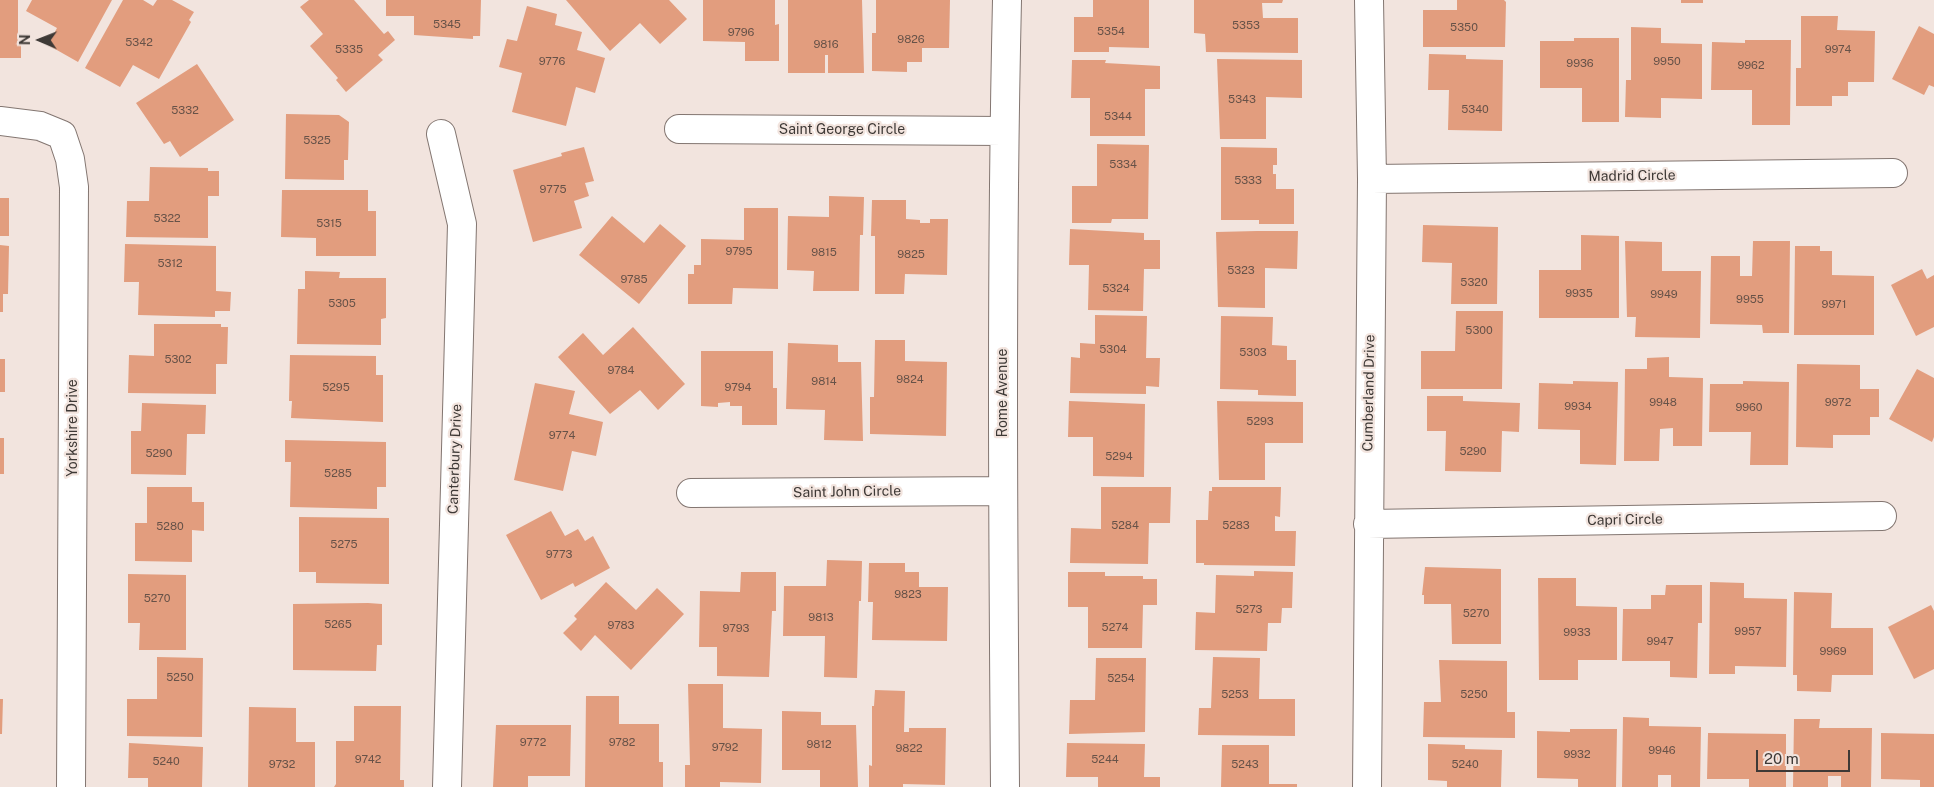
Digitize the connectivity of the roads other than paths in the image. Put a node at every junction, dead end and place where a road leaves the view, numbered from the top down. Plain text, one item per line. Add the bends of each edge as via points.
1 (1007, 0) edge
2 (1369, 0) edge
3 (0, 121) edge
4 (680, 129) dead end
5 (1004, 131) junction
6 (441, 134) dead end
7 (1893, 174) dead end
8 (1372, 179) junction
9 (1003, 490) junction
10 (691, 493) dead end
11 (1882, 516) dead end
12 (1368, 524) junction
13 (71, 787) edge
14 (447, 787) edge
15 (1005, 787) edge
16 (1367, 787) edge

1 - 5 street, Rome Avenue
2 - 8 street, Cumberland Drive
3 - 13 street, Yorkshire Drive via 40,126 62,136 70,158 74,187
4 - 5 street, Saint George Circle
5 - 9 street, Rome Avenue
6 - 14 street, Canterbury Drive via 462,224
7 - 8 street, Madrid Circle
8 - 12 street, Cumberland Drive
9 - 10 street, Saint John Circle
9 - 15 street, Rome Avenue
11 - 12 street, Capri Circle
12 - 16 street, Cumberland Drive

